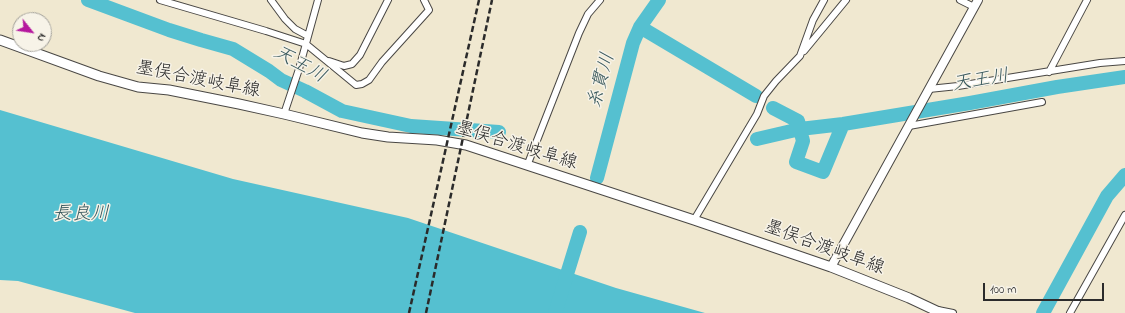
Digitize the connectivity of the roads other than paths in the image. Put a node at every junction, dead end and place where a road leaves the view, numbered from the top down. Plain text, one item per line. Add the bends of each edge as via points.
1 (160, 0) edge
2 (271, 0) edge
3 (318, 0) edge
4 (388, 0) edge
5 (424, 0) edge
6 (600, 0) edge
7 (824, 0) edge
8 (846, 0) edge
9 (960, 0) edge
10 (1087, 0) edge
11 (976, 4) edge
12 (308, 36) junction
13 (0, 40) edge
14 (306, 44) junction
15 (800, 56) junction
16 (324, 59) junction
17 (1125, 61) edge
18 (1049, 72) junction
19 (928, 92) junction
20 (1042, 102) dead end
21 (285, 112) junction
22 (911, 122) junction
23 (527, 166) junction
24 (1125, 215) edge
25 (694, 220) junction
26 (831, 267) junction
27 (937, 311) edge
28 (953, 313) edge
29 (1070, 313) edge

1 - 14 street
2 - 12 street via 295,29
3 - 12 street
4 - 16 street via 360,55 352,64 344,66
5 - 16 street via 430,10 382,62 369,80 356,85
6 - 23 street via 588,14 579,33
7 - 15 street via 813,20
8 - 15 street
9 - 11 street
10 - 18 street
11 - 19 street
12 - 14 street
13 - 21 main road, 墨俣合渡岐阜線 via 138,88 169,90
14 - 16 street
14 - 21 street
15 - 25 street via 764,96
17 - 18 street
18 - 19 street
19 - 22 street
20 - 22 street
21 - 23 main road, 墨俣合渡岐阜線 via 388,138 438,140 466,145
22 - 26 street
23 - 25 main road, 墨俣合渡岐阜線
24 - 29 street
25 - 26 main road, 墨俣合渡岐阜線
26 - 27 main road, 墨俣合渡岐阜線
27 - 28 street

